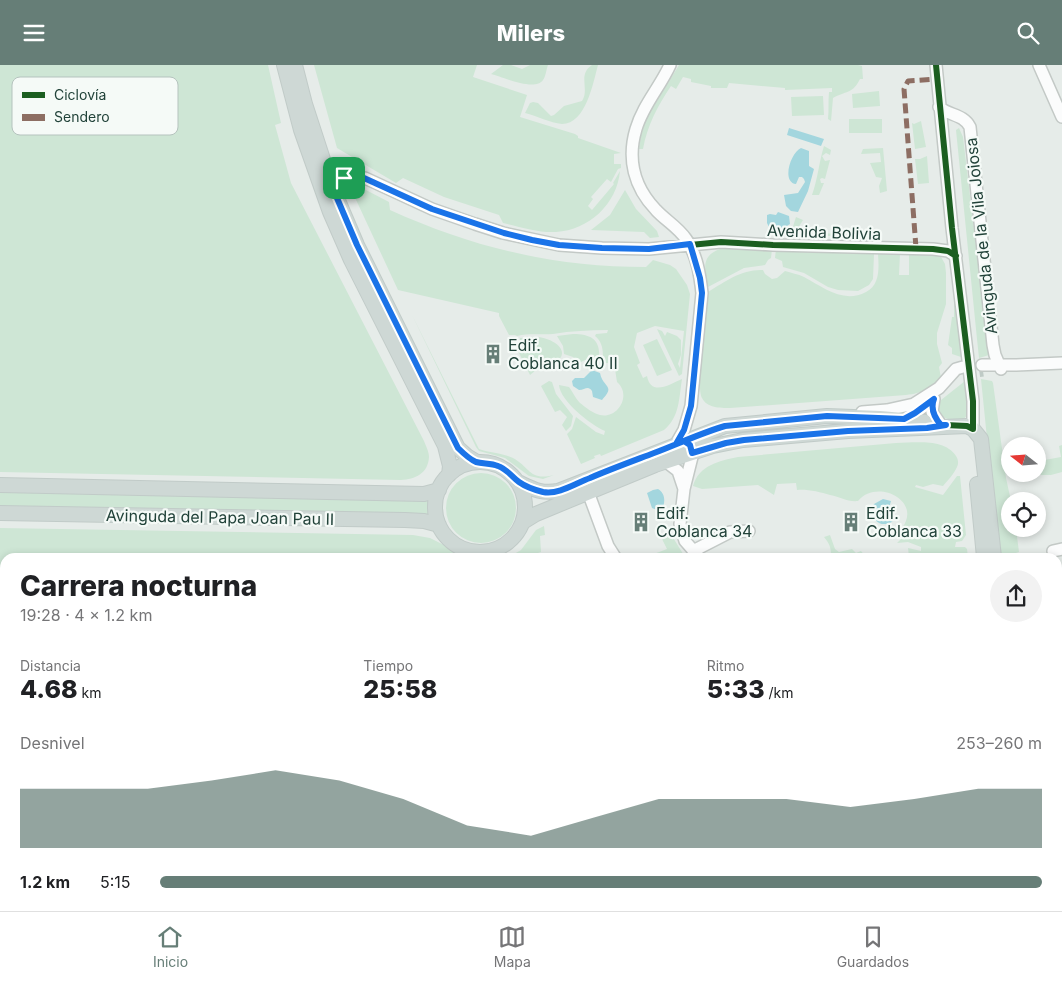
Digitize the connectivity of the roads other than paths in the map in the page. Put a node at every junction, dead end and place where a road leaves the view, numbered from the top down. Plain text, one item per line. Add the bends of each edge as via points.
1 (284, 65) edge
2 (295, 65) edge
3 (670, 65) edge
4 (936, 65) edge
5 (1039, 65) edge
6 (944, 111) junction
7 (1062, 117) edge
8 (331, 184) junction
9 (690, 244) junction
10 (956, 256) junction
11 (1062, 363) edge
12 (1000, 367) junction
13 (983, 368) tunnel mouth
14 (934, 399) junction
15 (827, 416) junction
16 (904, 419) junction
17 (943, 425) junction
18 (973, 429) junction
19 (848, 431) junction
20 (680, 443) junction
21 (692, 453) junction
22 (665, 461) junction
23 (477, 462) junction
24 (449, 475) junction
25 (518, 482) junction
26 (0, 485) edge
27 (684, 489) junction
28 (439, 490) junction
29 (588, 492) junction
30 (0, 513) edge
31 (523, 522) junction
32 (439, 525) junction
33 (749, 531) dead end
34 (483, 553) edge
35 (497, 553) edge
36 (612, 553) edge
37 (695, 553) edge
38 (698, 553) edge
39 (984, 553) edge
40 (994, 553) edge

1 - 24 main road via 301,130 330,212 360,280 445,446
2 - 8 main road
3 - 9 street via 636,127 632,156 634,174 642,193
4 - 6 street, Avinguda de la Vila Joiosa
5 - 7 street
6 - 10 street, Avinguda de la Vila Joiosa
6 - 12 street, Avinguda de la Vila Joiosa via 964,119 970,127 993,345
8 - 9 street, Avenida Bolivia via 344,178 364,178 432,209 504,233 559,245 649,249
8 - 23 main road via 357,245 450,433 458,448
9 - 10 street, Avenida Bolivia via 721,242 933,249
9 - 20 street via 702,293 691,406
10 - 18 street, Avinguda de la Vila Joiosa via 973,401
11 - 12 street
12 - 13 street
14 - 15 street via 963,371 956,369 939,388 914,404
14 - 16 street
14 - 17 street via 932,412
15 - 16 main road
15 - 20 main road via 725,426
16 - 17 main road
16 - 19 street via 890,425
17 - 18 main road
17 - 19 main road
18 - 39 main road, Avinguda de la Vila Joiosa
18 - 40 main road, Avinguda de la Vila Joiosa via 982,445
19 - 21 main road via 744,440
20 - 21 street via 690,445
20 - 25 main road via 558,491 546,493
21 - 22 main road
21 - 27 street
22 - 27 street via 678,471
22 - 29 main road
23 - 24 main road via 462,466
23 - 25 main road via 500,466
24 - 28 main road
25 - 31 main road via 526,509
26 - 28 main road, Avinguda del Papa Joan Pau II via 424,494
27 - 37 street via 680,524 685,541
28 - 32 main road via 435,503
29 - 31 main road
29 - 36 street
30 - 32 main road, Avinguda del Papa Joan Pau II via 405,520
31 - 35 main road via 516,535
32 - 34 main road via 457,546
33 - 38 street via 730,532

